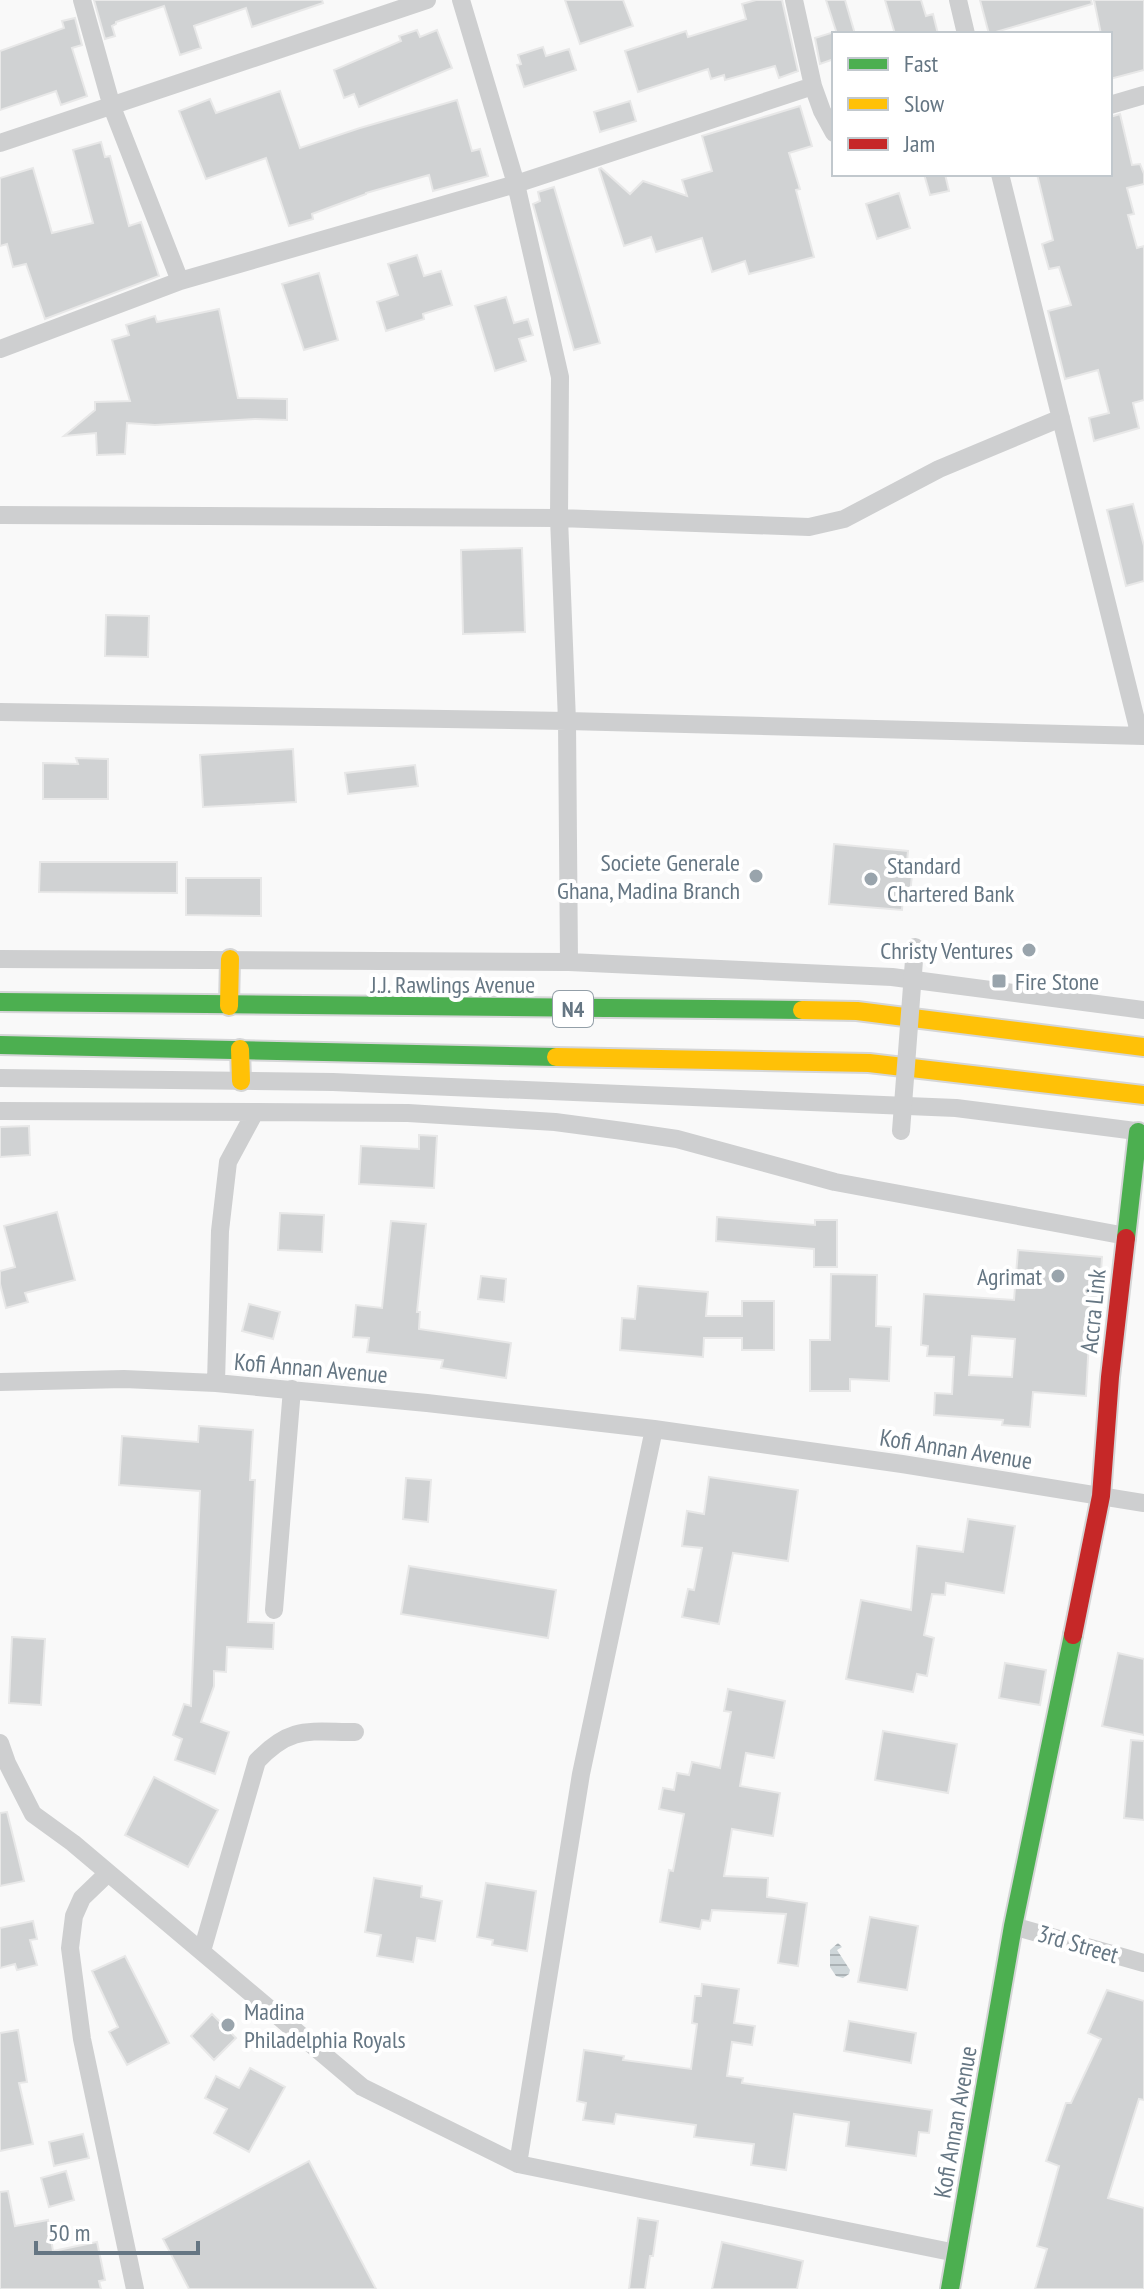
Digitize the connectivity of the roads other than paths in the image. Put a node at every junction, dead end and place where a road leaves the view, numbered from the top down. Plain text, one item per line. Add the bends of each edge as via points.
1 (82, 0) edge
2 (427, 0) edge
3 (461, 0) edge
4 (794, 0) edge
5 (958, 0) edge
6 (966, 32) edge
7 (813, 86) junction
8 (1144, 95) edge
9 (1112, 104) edge
10 (112, 107) junction
11 (832, 129) edge
12 (0, 143) edge
13 (1000, 176) edge
14 (516, 184) junction
15 (180, 281) junction
16 (0, 349) edge
17 (1061, 418) junction
18 (0, 515) edge
19 (559, 518) junction
20 (0, 712) edge
21 (567, 721) junction
22 (1142, 736) edge
23 (915, 947) dead end
24 (0, 959) edge
25 (230, 959) junction
26 (569, 962) junction
27 (0, 1002) edge
28 (229, 1006) junction
29 (1144, 1010) edge
30 (0, 1045) edge
31 (1144, 1047) edge
32 (240, 1049) junction
33 (0, 1078) edge
34 (241, 1081) junction
35 (1144, 1095) edge
36 (0, 1111) edge
37 (255, 1112) junction
38 (901, 1131) dead end
39 (1141, 1132) edge
40 (1139, 1178) edge
41 (1126, 1236) junction
42 (0, 1382) edge
43 (216, 1383) junction
44 (292, 1389) junction
45 (654, 1429) junction
46 (1101, 1496) junction
47 (1144, 1503) edge
48 (274, 1610) dead end
49 (355, 1732) dead end
50 (0, 1743) edge
51 (108, 1873) junction
52 (1013, 1926) junction
53 (202, 1951) junction
54 (1144, 1963) edge
55 (518, 2164) junction
56 (956, 2253) junction
57 (135, 2289) edge
58 (950, 2289) edge

1 - 10 street
2 - 10 street
3 - 14 street
4 - 7 street
5 - 6 street
7 - 11 street
7 - 14 street
8 - 9 street
10 - 12 street
10 - 15 street
13 - 17 street
14 - 15 street
14 - 19 street via 560,377
15 - 16 street
17 - 19 street via 939,469 844,519 809,527
17 - 22 street
18 - 19 street
19 - 21 street
20 - 21 street
21 - 22 street
21 - 26 street
23 - 38 street, bridge
24 - 25 street
25 - 26 street
25 - 28 main road
26 - 29 street via 892,977
27 - 28 main road, J.J. Rawlings Avenue / N4
28 - 31 main road, J.J. Rawlings Avenue / N4 via 857,1011
30 - 32 main road, N4
32 - 34 main road
32 - 35 main road, N4 via 869,1063
33 - 34 street
34 - 39 street via 956,1108
36 - 37 street
37 - 41 street via 408,1113 623,1131 677,1139 835,1182
37 - 43 street via 228,1162 220,1231
39 - 40 main road, Accra Link
40 - 41 main road, Accra Link
41 - 46 main road, Accra Link
42 - 43 street, Kofi Annan Avenue
43 - 44 street, Kofi Annan Avenue
44 - 45 street, Kofi Annan Avenue
44 - 48 street
45 - 46 street, Kofi Annan Avenue
45 - 55 street via 581,1774
46 - 47 street
46 - 52 main road, Kofi Annan Avenue
49 - 53 street via 309,1731 286,1737 257,1761
50 - 51 street via 33,1814
51 - 53 street
51 - 57 street via 82,1898 70,1948 82,2039
52 - 54 street, 3rd Street
52 - 56 main road, Kofi Annan Avenue
53 - 55 street via 362,2087
55 - 56 street
56 - 58 main road, Kofi Annan Avenue

